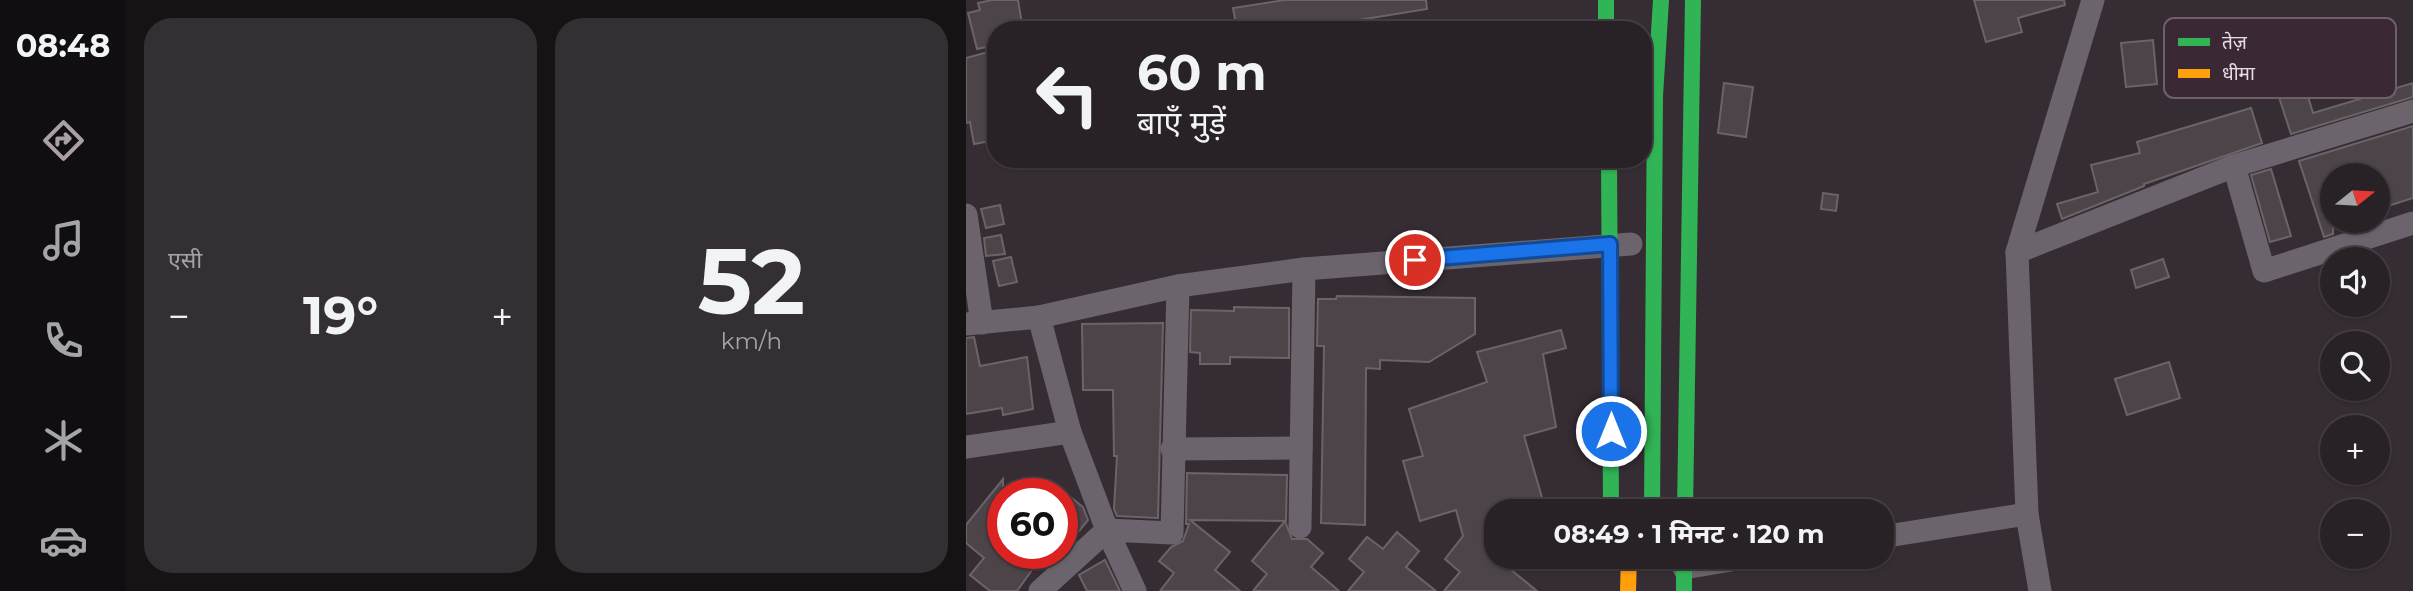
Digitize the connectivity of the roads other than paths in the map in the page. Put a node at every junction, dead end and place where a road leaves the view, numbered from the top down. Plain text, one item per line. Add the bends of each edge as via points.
1 (1606, 0) edge
2 (1661, 0) edge
3 (1693, 0) edge
4 (2094, 0) edge
5 (1606, 21) edge
6 (2413, 111) edge
7 (2234, 166) junction
8 (1611, 168) edge
9 (966, 215) edge
10 (2413, 223) edge
11 (1626, 244) junction
12 (2017, 252) junction
13 (1304, 269) junction
14 (1178, 286) junction
15 (1039, 317) junction
16 (974, 324) edge
17 (1070, 432) junction
18 (966, 447) edge
19 (1172, 449) junction
20 (1301, 449) junction
21 (1612, 499) edge
22 (1652, 499) edge
23 (1685, 499) edge
24 (2027, 514) junction
25 (1300, 527) dead end
26 (1107, 530) junction
27 (1894, 535) edge
28 (1629, 569) edge
29 (1684, 569) edge
30 (1040, 591) edge
31 (1135, 591) edge
32 (1628, 591) edge
33 (1684, 591) edge
34 (2040, 591) edge

1 - 5 main road
2 - 22 main road
3 - 23 main road
4 - 12 street
6 - 7 street
7 - 10 street via 2264,271
7 - 12 street
8 - 11 main road
9 - 16 street
11 - 13 street
11 - 21 main road
12 - 24 street
13 - 14 street
13 - 20 street
14 - 15 street
14 - 19 street
15 - 16 street
15 - 17 street
17 - 18 street
17 - 26 street
19 - 20 street
19 - 26 street via 1172,533
20 - 25 street
24 - 27 street
24 - 34 street
26 - 30 street
26 - 31 street
28 - 32 main road
29 - 33 main road

